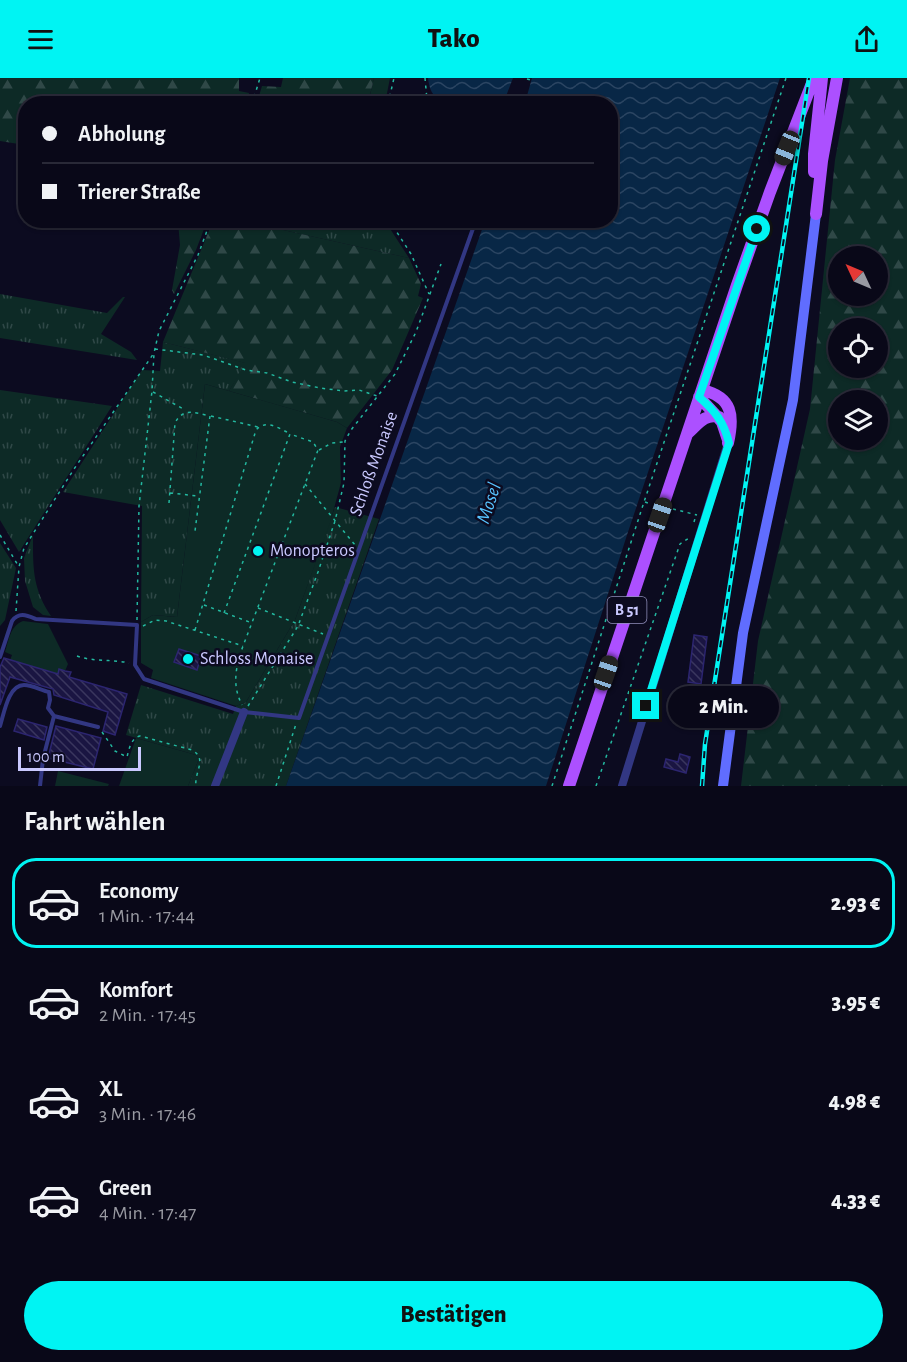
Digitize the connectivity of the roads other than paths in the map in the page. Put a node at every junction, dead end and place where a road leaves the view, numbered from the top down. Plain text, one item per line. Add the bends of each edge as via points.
1 (814, 78) edge
2 (822, 78) edge
3 (837, 78) edge
4 (816, 214) junction
5 (473, 228) edge
6 (700, 393) junction
7 (719, 417) junction
8 (687, 434) junction
9 (729, 443) junction
10 (0, 657) edge
11 (244, 712) junction
12 (54, 716) junction
13 (0, 726) edge
14 (98, 727) road end
15 (40, 786) edge
16 (215, 786) edge
17 (569, 786) edge
18 (622, 786) edge
19 (723, 786) edge

1 - 6 main road, B 51
2 - 4 main road via 814,154
3 - 4 main road
4 - 19 street via 793,400 743,633
5 - 11 lane, Schloß Monaise via 298,718
6 - 7 main road
6 - 8 main road, B 51
6 - 9 main road via 723,398 731,412
7 - 8 main road via 705,417
7 - 9 main road
8 - 17 main road, B 51
9 - 18 street
10 - 11 lane via 12,621 23,614 137,627 135,665 144,679
11 - 16 street
12 - 13 lane via 48,708 49,692 18,686 11,692
12 - 14 lane
12 - 15 lane

